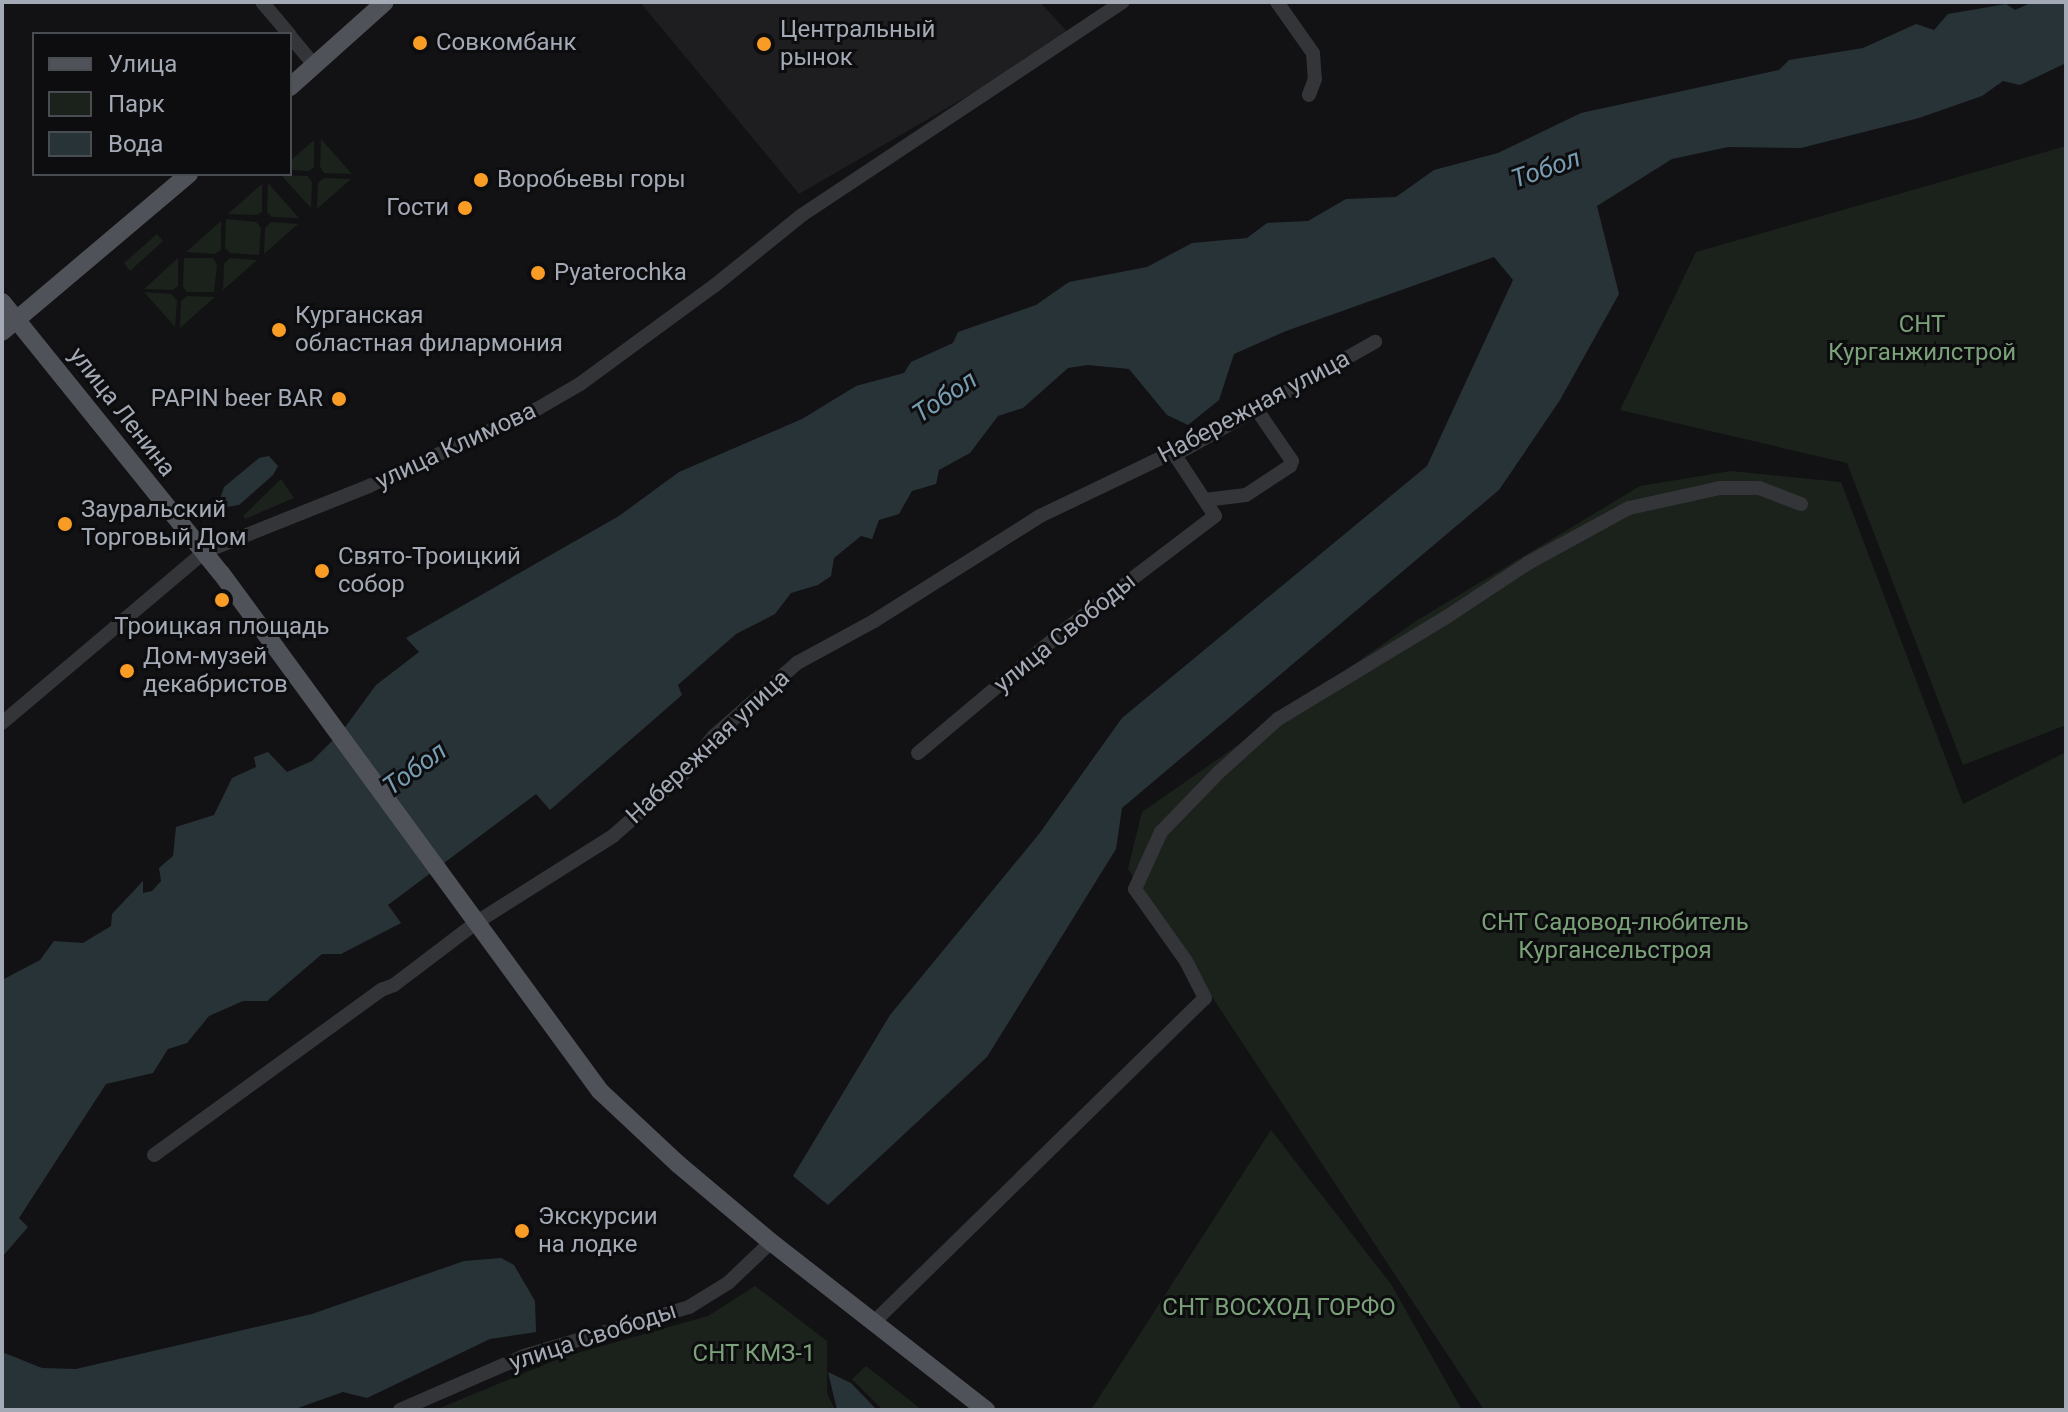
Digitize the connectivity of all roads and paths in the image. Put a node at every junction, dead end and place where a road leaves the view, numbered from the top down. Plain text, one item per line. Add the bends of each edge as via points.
1 (262, 2) edge
2 (385, 2) edge
3 (1123, 2) edge
4 (1277, 2) edge
5 (287, 32) edge
6 (292, 39) edge
7 (315, 66) junction
8 (292, 85) edge
9 (1309, 95) dead end
10 (187, 176) edge
11 (2, 302) edge
12 (9, 326) edge
13 (1375, 342) dead end
14 (1257, 410) junction
15 (1175, 455) junction
16 (1205, 500) junction
17 (1801, 504) dead end
18 (204, 552) junction
19 (2, 723) edge
20 (918, 753) dead end
21 (477, 922) junction
22 (154, 1155) dead end
23 (771, 1242) junction
24 (876, 1320) junction
25 (400, 1410) edge
26 (986, 1410) edge

1 - 5 street
2 - 7 main road
3 - 18 street, улица Климова via 802,215 630,350 559,397 369,486
4 - 9 street via 1313,53 1315,79
6 - 7 street
7 - 8 main road
10 - 12 main road
11 - 12 main road, улица Ленина
12 - 18 main road, улица Ленина
13 - 14 street, Набережная улица
14 - 15 street, Набережная улица
14 - 16 street via 1292,461 1290,466 1246,495
15 - 16 street
15 - 21 street, Набережная улица via 1040,516 797,663 613,836
16 - 20 street, улица Свободы via 1215,516 1062,632
17 - 24 street via 1759,488 1720,488 1629,508 1528,563 1268,728 1161,832 1135,889 1186,961 1205,998
18 - 19 street, улица Климова
18 - 21 main road, улица Ленина
21 - 22 street, Набережная улица
21 - 23 main road, улица Ленина via 600,1091
23 - 24 main road, улица Ленина
23 - 25 street, улица Свободы via 728,1283 689,1307 524,1356
24 - 26 main road, улица Ленина

